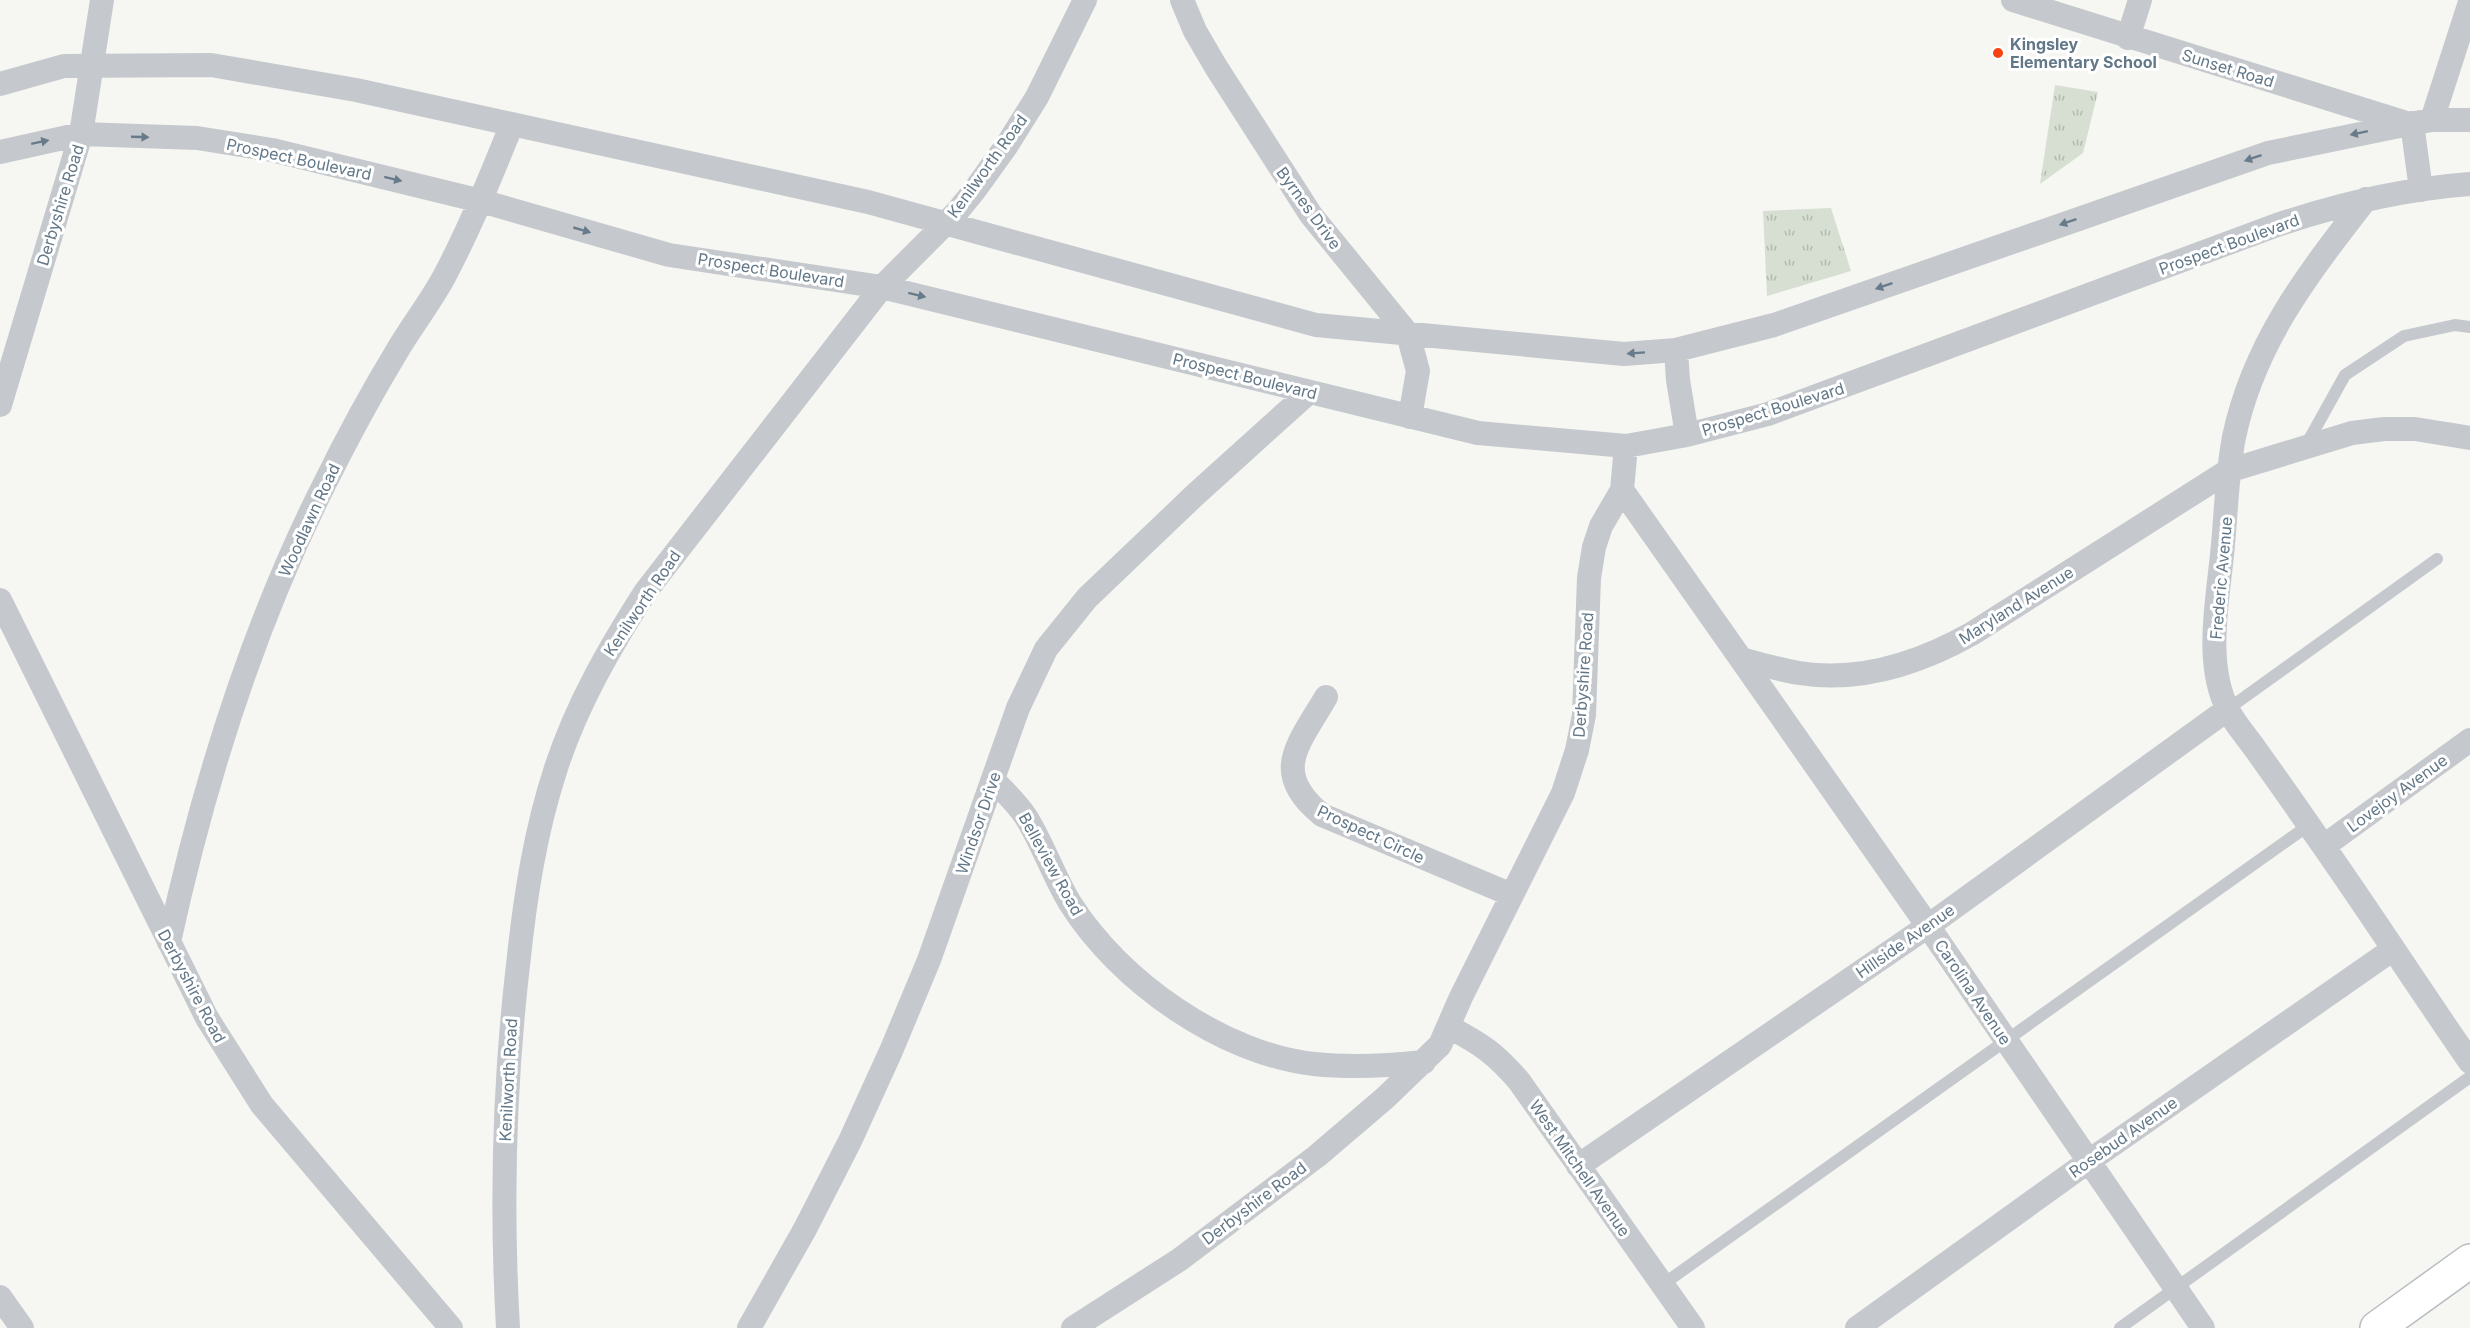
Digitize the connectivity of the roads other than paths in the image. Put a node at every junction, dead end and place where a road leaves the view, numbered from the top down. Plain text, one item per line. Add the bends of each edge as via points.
1 (102, 0) edge
2 (1085, 0) edge
3 (1182, 0) edge
4 (2013, 0) edge
5 (2140, 0) edge
6 (2470, 2) edge
7 (2128, 38) junction
8 (92, 66) junction
9 (0, 84) edge
10 (2470, 120) edge
11 (2418, 122) junction
12 (512, 124) junction
13 (81, 134) junction
14 (0, 152) edge
15 (2470, 184) edge
16 (2421, 190) junction
17 (2366, 199) junction
18 (481, 201) junction
19 (945, 224) junction
20 (882, 287) junction
21 (2470, 327) edge
22 (1408, 334) junction
23 (1676, 350) junction
24 (1309, 392) junction
25 (0, 405) edge
26 (1410, 417) junction
27 (1688, 435) junction
28 (2470, 438) edge
29 (1626, 446) junction
30 (2304, 447) junction
31 (2228, 471) junction
32 (1622, 490) junction
33 (2437, 559) dead end
34 (0, 600) edge
35 (1741, 659) junction
36 (1326, 697) dead end
37 (2228, 710) junction
38 (2470, 740) edge
39 (993, 780) junction
40 (2309, 825) junction
41 (2324, 846) junction
42 (1512, 895) junction
43 (1928, 926) junction
44 (169, 942) junction
45 (2392, 950) junction
46 (1449, 1027) junction
47 (2005, 1039) junction
48 (1424, 1062) junction
49 (2470, 1062) edge
50 (2470, 1077) edge
51 (2089, 1161) junction
52 (1578, 1166) junction
53 (2470, 1261) edge
54 (1662, 1285) junction
55 (2175, 1287) junction
56 (0, 1297) edge
57 (22, 1328) edge
58 (451, 1328) edge
59 (508, 1328) edge
60 (749, 1328) edge
61 (1073, 1328) edge
62 (1693, 1328) edge
63 (1857, 1328) edge
64 (2120, 1328) edge
65 (2203, 1328) edge
66 (2377, 1328) edge

1 - 8 street, Derbyshire Road
2 - 19 street, Kenilworth Road via 1037,97 987,172
3 - 22 street, Byrnes Drive via 1216,67 1305,205
4 - 7 street, Sunset Road
5 - 7 street
6 - 11 street
7 - 11 street, Sunset Road
8 - 9 street via 64,66
8 - 12 street via 211,65 356,90
8 - 13 street, Derbyshire Road
10 - 11 street
11 - 16 street
11 -> 23 street via 2268,153 1774,325
12 - 18 street, Woodlawn Road
12 - 19 street via 867,202
14 -> 13 street, Prospect Boulevard
13 -> 18 street, Prospect Boulevard via 197,138 272,150
13 - 25 street, Derbyshire Road
15 - 16 street, Prospect Boulevard
16 - 17 street, Prospect Boulevard
17 - 27 street, Prospect Boulevard via 2277,225 1790,406
17 - 31 street, Frederic Avenue via 2286,307 2269,338 2244,402
18 -> 20 street, Prospect Boulevard via 669,255
18 - 44 street, Woodlawn Road via 443,278 358,418 287,564 214,761
19 - 20 street, Kenilworth Road
19 - 22 street via 1316,325
20 -> 24 street, Prospect Boulevard
20 - 59 street, Kenilworth Road via 646,591 595,676 556,768 531,865 511,1022 503,1191
21 - 30 lane via 2455,325 2404,336 2345,375
23 -> 22 street via 1624,354
22 - 26 street, Byrnes Drive via 1418,371
23 - 27 street
24 - 26 street, Prospect Boulevard
24 - 39 street, Windsor Drive via 1196,494 1065,622 1031,678
26 - 29 street, Prospect Boulevard via 1478,433
27 - 29 street, Prospect Boulevard
28 - 30 street, Maryland Avenue via 2415,429 2384,429 2352,433
29 - 32 street, Derbyshire Road
30 - 31 street, Maryland Avenue
31 - 35 street, Maryland Avenue via 1973,633 1913,662 1887,670 1832,675 1800,674
31 - 37 street, Frederic Avenue via 2215,631 2215,656
32 - 35 street
32 - 42 street, Derbyshire Road via 1594,547 1589,578 1584,716 1577,750 1563,793
33 - 37 lane
34 - 44 street, Derbyshire Road
35 - 43 street, Carolina Avenue
36 - 42 street, Prospect Circle via 1295,750 1291,769 1296,787 1307,803 1322,815
37 - 40 street, Frederic Avenue
37 - 43 street, Hillside Avenue
38 - 41 street, Lovejoy Avenue
39 - 48 street, Belleview Road via 1027,819 1053,873 1092,933 1116,961 1172,1007 1221,1034 1277,1056 1313,1064 1366,1067
39 - 60 street, Windsor Drive via 891,1051 805,1229
40 - 41 street, Frederic Avenue
40 - 47 lane
41 - 45 street, Frederic Avenue
42 - 46 street, Derbyshire Road
43 - 47 street, Carolina Avenue
43 - 52 street, Hillside Avenue
44 - 58 street, Derbyshire Road via 207,1018 262,1105
45 - 49 street, Frederic Avenue
45 - 51 street, Rosebud Avenue
46 - 48 street via 1440,1046
46 - 52 street, West Mitchell Avenue via 1501,1061
47 - 51 street, Carolina Avenue
47 - 54 lane
48 - 61 street, Derbyshire Road via 1317,1156 1179,1260
50 - 55 lane
51 - 55 street, Carolina Avenue
51 - 63 street, Rosebud Avenue
52 - 54 street, West Mitchell Avenue
53 - 66 main road
54 - 62 street, West Mitchell Avenue
55 - 64 lane
55 - 65 street, Carolina Avenue
56 - 57 street

